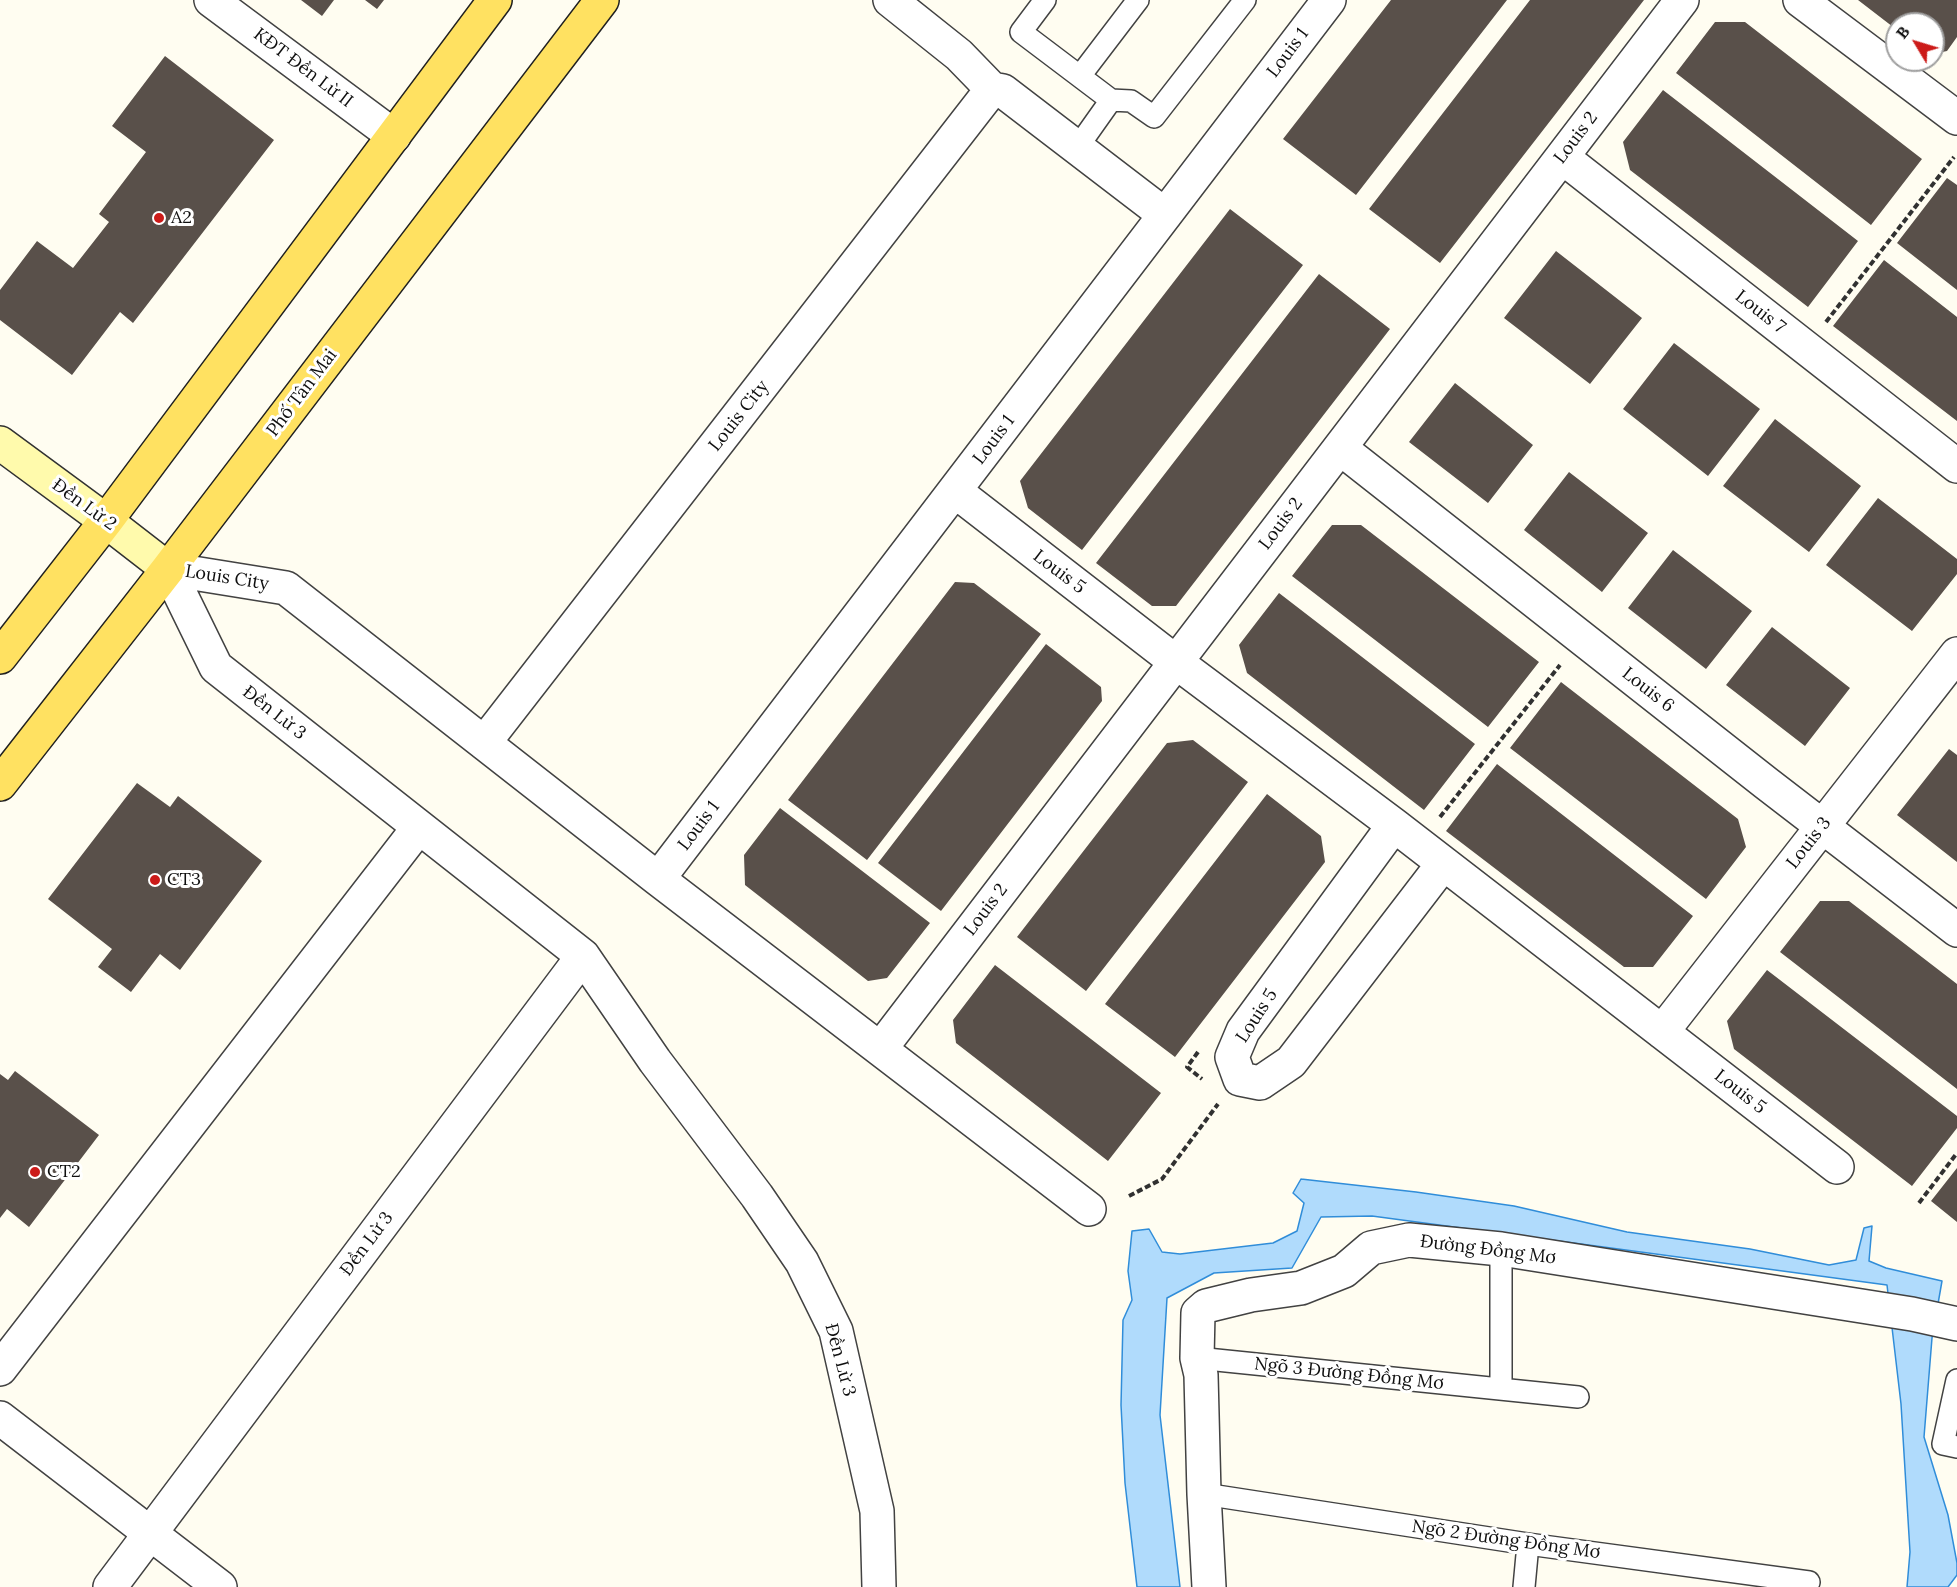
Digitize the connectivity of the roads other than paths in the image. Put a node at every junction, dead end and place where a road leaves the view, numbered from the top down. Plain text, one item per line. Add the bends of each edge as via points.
1 (211, 0) edge
2 (495, 0) edge
3 (602, 0) edge
4 (890, 0) edge
5 (1045, 0) edge
6 (1138, 0) edge
7 (1245, 0) edge
8 (1329, 0) edge
9 (1682, 0) edge
10 (1800, 0) edge
11 (1080, 76) junction
12 (992, 89) junction
13 (1111, 100) junction
14 (1953, 105) edge
15 (394, 136) junction
16 (1077, 148) junction
17 (1562, 157) junction
18 (1165, 215) junction
19 (0, 443) edge
20 (1340, 448) junction
21 (1957, 466) edge
22 (955, 491) junction
23 (106, 520) junction
24 (168, 568) junction
25 (1957, 654) edge
26 (0, 657) edge
27 (1176, 662) junction
28 (484, 743) junction
29 (0, 784) edge
30 (1394, 825) junction
31 (419, 827) junction
32 (1822, 827) junction
33 (1443, 864) junction
34 (658, 879) junction
35 (1957, 930) edge
36 (583, 956) junction
37 (1662, 1032) junction
38 (881, 1048) junction
39 (1837, 1167) dead end
40 (1089, 1209) dead end
41 (1501, 1249) junction
42 (1957, 1324) edge
43 (1197, 1358) junction
44 (0, 1369) edge
45 (1501, 1389) junction
46 (1956, 1393) edge
47 (1578, 1397) dead end
48 (0, 1418) edge
49 (1957, 1447) edge
50 (1204, 1494) junction
51 (151, 1532) junction
52 (1528, 1544) junction
53 (1809, 1582) dead end
54 (110, 1587) edge
55 (220, 1587) edge
56 (879, 1587) edge
57 (1209, 1587) edge
58 (1524, 1587) edge

1 - 15 street, KĐT Đền Lừ II
2 - 15 main road
3 - 24 main road, Phố Tân Mai
4 - 12 street via 958,55
5 - 11 lane via 1021,32
6 - 11 lane
7 - 13 lane via 1154,117 1131,101
8 - 18 street, Louis 1
9 - 17 street, Louis 2
10 - 14 street
11 - 13 lane
12 - 16 street via 1003,91
12 - 28 street, Louis City
13 - 16 lane
15 - 23 main road
16 - 18 street
17 - 20 street, Louis 2
17 - 21 street, Louis 7
18 - 22 street, Louis 1
19 - 23 street, Đền Lừ 2
20 - 27 street, Louis 2
20 - 32 street, Louis 6
22 - 27 street, Louis 5
22 - 34 street, Louis 1
23 - 24 street, Đền Lừ 2
23 - 26 main road
24 - 28 street, Louis City via 286,588
24 - 29 main road, Phố Tân Mai
24 - 31 street, Đền Lừ 3 via 216,667
25 - 32 street, Louis 3
27 - 30 street, Louis 5
27 - 38 street, Louis 2
28 - 34 street, Louis City
30 - 33 street, Louis 5
30 - 33 street, Louis 5 via 1243,1031 1232,1057 1240,1079 1260,1083 1291,1062
31 - 36 street, Đền Lừ 3
31 - 44 street
32 - 35 street, Louis 6
32 - 37 street, Louis 3
33 - 37 street, Louis 5
34 - 38 street, Louis City
36 - 51 street, Đền Lừ 3
36 - 56 street, Đền Lừ 3 via 802,1262 836,1331 877,1511
37 - 39 street, Louis 5
38 - 40 street, Louis City
41 - 42 street, Đường Đồng Mơ
41 - 43 street, Đường Đồng Mơ via 1409,1240 1371,1248 1344,1270 1301,1288 1206,1306 1198,1313
41 - 45 lane
43 - 45 lane, Ngõ 3 Đường Đồng Mơ
43 - 50 street, Đường Đồng Mơ via 1201,1375
45 - 47 lane, Ngõ 3 Đường Đồng Mơ
46 - 49 lane via 1943,1444
48 - 51 street
50 - 52 lane, Ngõ 2 Đường Đồng Mơ
50 - 57 street, Đường Đồng Mơ
51 - 54 street, Đền Lừ 3
51 - 55 street
52 - 53 lane, Ngõ 2 Đường Đồng Mơ
52 - 58 lane

